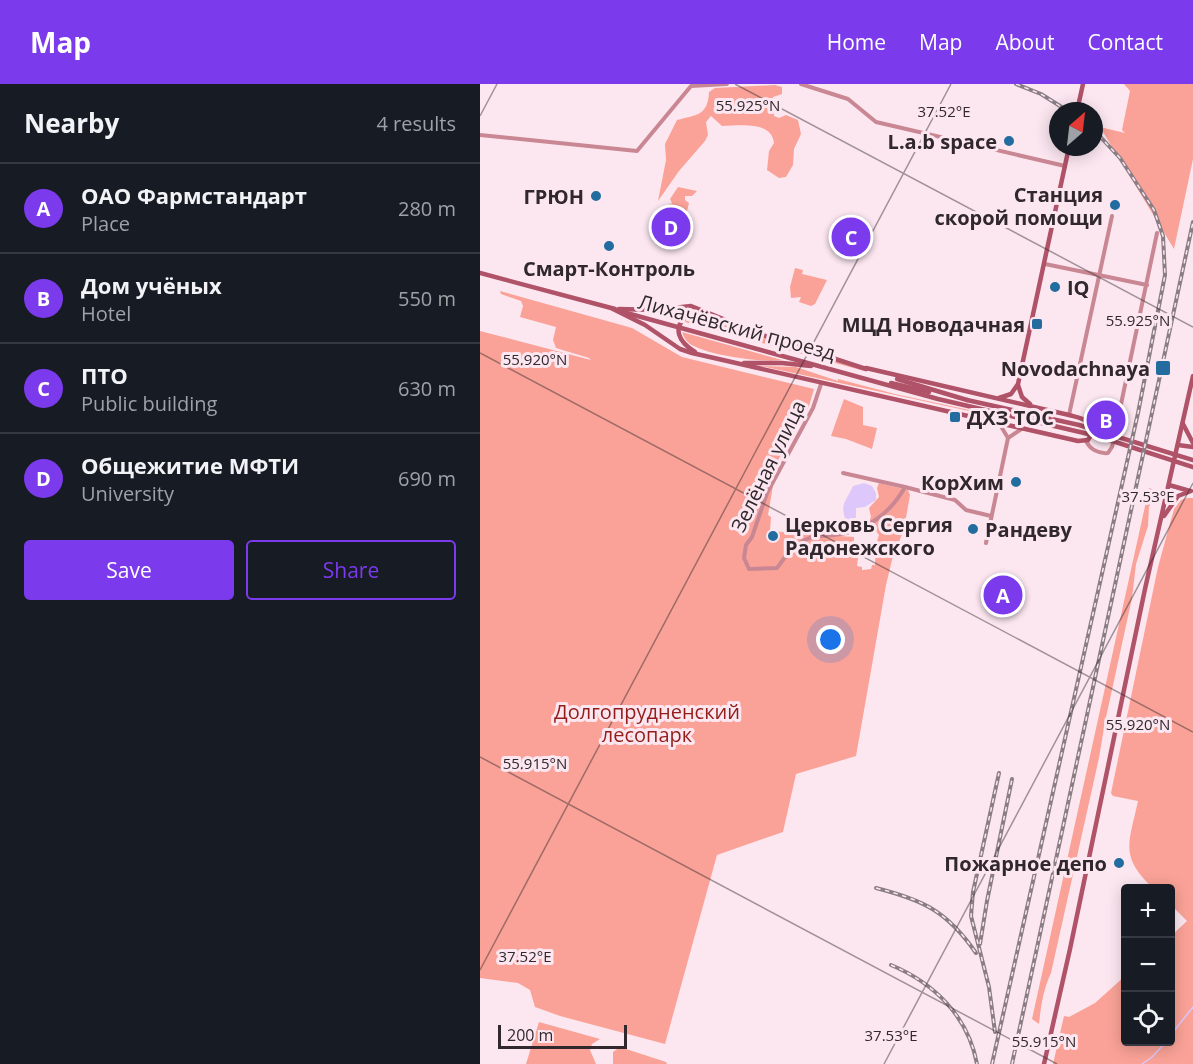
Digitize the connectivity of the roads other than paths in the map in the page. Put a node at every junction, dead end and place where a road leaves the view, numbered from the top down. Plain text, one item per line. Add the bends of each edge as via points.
1 (727, 84) edge
2 (801, 84) edge
3 (1083, 84) edge
4 (1079, 102) edge
5 (480, 135) edge
6 (1067, 156) edge
7 (1065, 166) junction
8 (1112, 216) dead end
9 (1157, 233) dead end
10 (1045, 264) junction
11 (480, 273) edge
12 (1099, 275) junction
13 (1146, 285) junction
14 (613, 309) junction
15 (718, 316) junction
16 (679, 327) junction
17 (698, 354) junction
18 (736, 363) junction
19 (825, 367) junction
20 (866, 368) junction
21 (852, 375) junction
22 (1193, 376) edge
23 (821, 384) junction
24 (1018, 384) junction
25 (997, 399) junction
26 (967, 400) junction
27 (1036, 407) junction
28 (993, 409) junction
29 (1069, 415) junction
30 (998, 422) junction
31 (1183, 424) junction
32 (1023, 428) junction
33 (1008, 438) junction
34 (1086, 441) junction
35 (1178, 445) junction
36 (1193, 445) edge
37 (1193, 460) edge
38 (1193, 467) edge
39 (843, 473) dead end
40 (1169, 485) junction
41 (904, 487) junction
42 (1192, 491) edge
43 (991, 516) junction
44 (1161, 524) junction
45 (986, 543) dead end
46 (1044, 1064) edge

1 - 5 street via 691,86 636,151
2 - 7 street via 848,99 876,122
3 - 4 main road
6 - 7 main road
7 - 10 main road
8 - 12 street
9 - 13 street
10 - 12 street
10 - 24 main road
11 - 14 main road, Лихачёвский проезд
12 - 13 street
12 - 29 street
13 - 34 street via 1111,449 1099,453
14 - 15 main road, Лихачёвский проезд via 685,306
14 - 16 main road, Лихачёвский проезд
14 - 17 main road, Лихачёвский проезд via 680,349
15 - 16 main road via 690,314
15 - 20 main road, Лихачёвский проезд via 768,337
16 - 17 main road via 684,344
16 - 19 main road, Лихачёвский проезд
17 - 18 main road, Лихачёвский проезд
18 - 19 main road
18 - 23 main road
19 - 21 main road, Лихачёвский проезд
20 - 25 main road, Лихачёвский проезд
20 - 26 main road, Лихачёвский проезд
21 - 26 main road, Лихачёвский проезд
21 - 28 main road, Лихачёвский проезд
22 - 31 main road
23 - 30 main road
23 - 41 street, Зелёная улица via 746,545 744,558 749,569 777,568 806,539 858,531 880,517
24 - 25 main road via 1011,394
24 - 27 main road via 1024,400
25 - 27 main road, Лихачёвский проезд
26 - 28 main road, Лихачёвский проезд
27 - 29 main road, Лихачёвский проезд
28 - 37 main road via 1125,437
28 - 38 main road via 1123,443
29 - 34 main road via 1089,422 1092,430
30 - 32 main road
30 - 33 street
31 - 35 main road
31 - 36 main road
32 - 33 street
32 - 34 main road
33 - 43 street
35 - 36 main road
35 - 40 main road
39 - 41 street
40 - 42 main road
40 - 44 main road
41 - 43 street via 955,500 966,510
42 - 44 main road via 1173,501
43 - 45 street
44 - 46 main road

